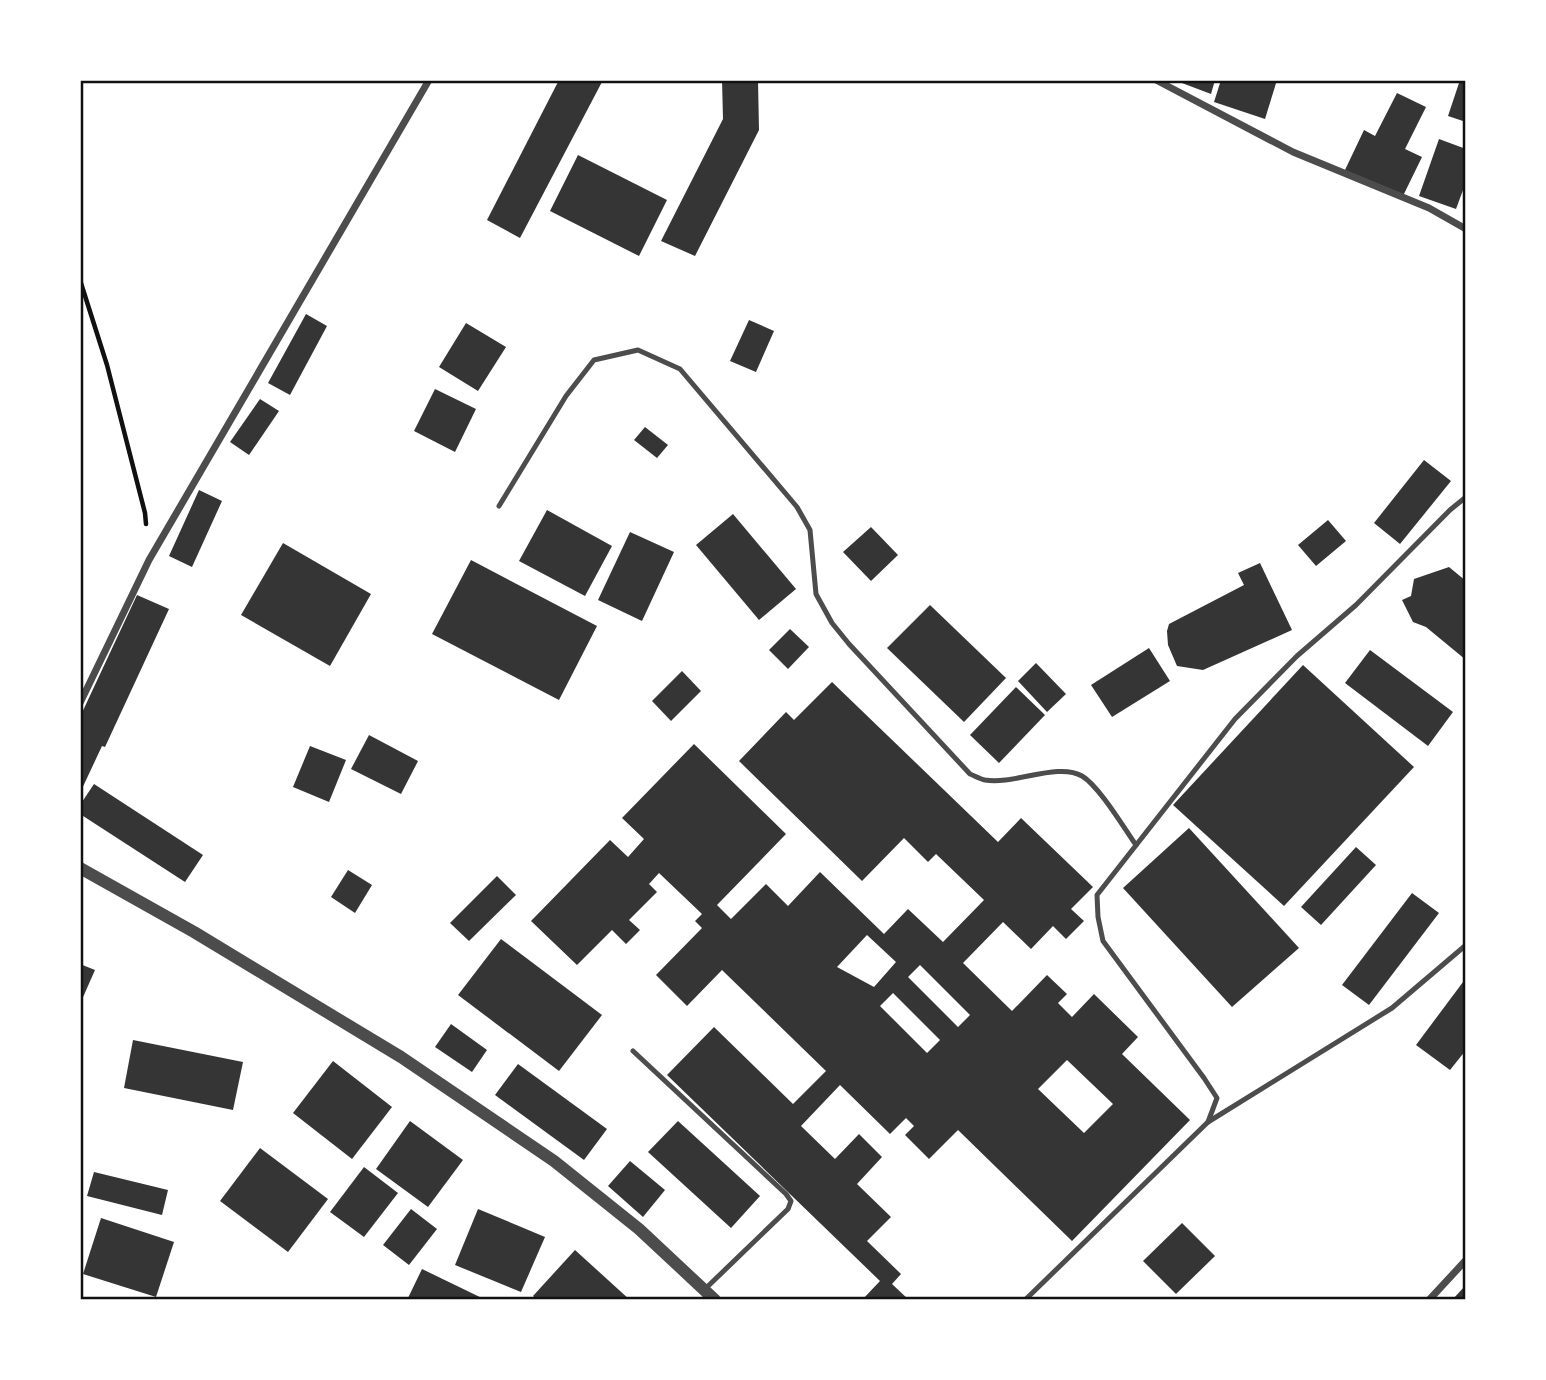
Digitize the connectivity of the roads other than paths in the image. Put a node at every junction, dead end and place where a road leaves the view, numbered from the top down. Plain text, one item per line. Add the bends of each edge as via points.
1 (429, 80) edge
2 (1156, 80) edge
3 (1465, 229) edge
4 (1465, 497) edge
5 (499, 506) dead end
6 (80, 703) edge
7 (1136, 845) junction
8 (80, 868) edge
9 (1465, 944) edge
10 (633, 1051) dead end
11 (1208, 1122) junction
12 (1465, 1260) edge
13 (704, 1290) junction
14 (715, 1300) edge
15 (1025, 1300) edge
16 (1429, 1300) edge

1 - 6 street via 149,560
2 - 3 street via 1293,152 1429,208
4 - 7 lane via 1235,719
5 - 7 lane via 566,396 594,360 638,350 680,369 797,507 810,530 816,594 832,623 970,774 1003,780 1069,771 1084,777
7 - 11 lane via 1097,895 1103,941 1217,1098
8 - 13 street via 401,1057 554,1161 639,1229
9 - 11 lane via 1392,1008
10 - 13 lane via 791,1201
11 - 15 lane
12 - 16 street
13 - 14 street

